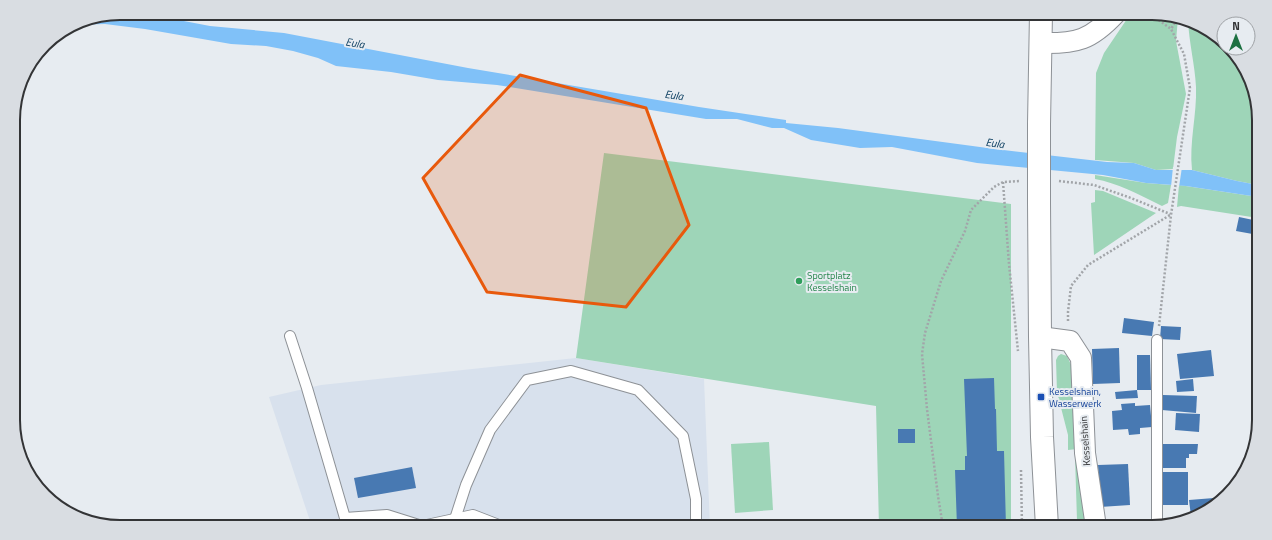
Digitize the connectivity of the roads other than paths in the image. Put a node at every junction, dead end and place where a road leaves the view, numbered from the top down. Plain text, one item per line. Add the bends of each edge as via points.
1 (1041, 20) edge
2 (1110, 20) edge
3 (1040, 43) junction
4 (290, 336) dead end
5 (1040, 337) junction
6 (1157, 340) road end
7 (455, 519) junction
8 (345, 520) edge
9 (360, 520) edge
10 (401, 520) edge
11 (450, 520) edge
12 (486, 520) edge
13 (696, 520) edge
14 (1047, 520) edge
15 (1095, 520) edge
16 (1157, 520) edge

1 - 3 main road
2 - 3 street via 1083,39 1061,44
3 - 5 main road, bridge
4 - 8 lane
5 - 14 main road
5 - 15 street, Kesselshain via 1070,341 1081,358 1085,453
6 - 16 lane
7 - 11 lane
7 - 12 lane via 473,515
7 - 13 lane via 466,485 490,430 527,380 571,371 638,390 683,436 696,499
9 - 10 lane via 387,516

